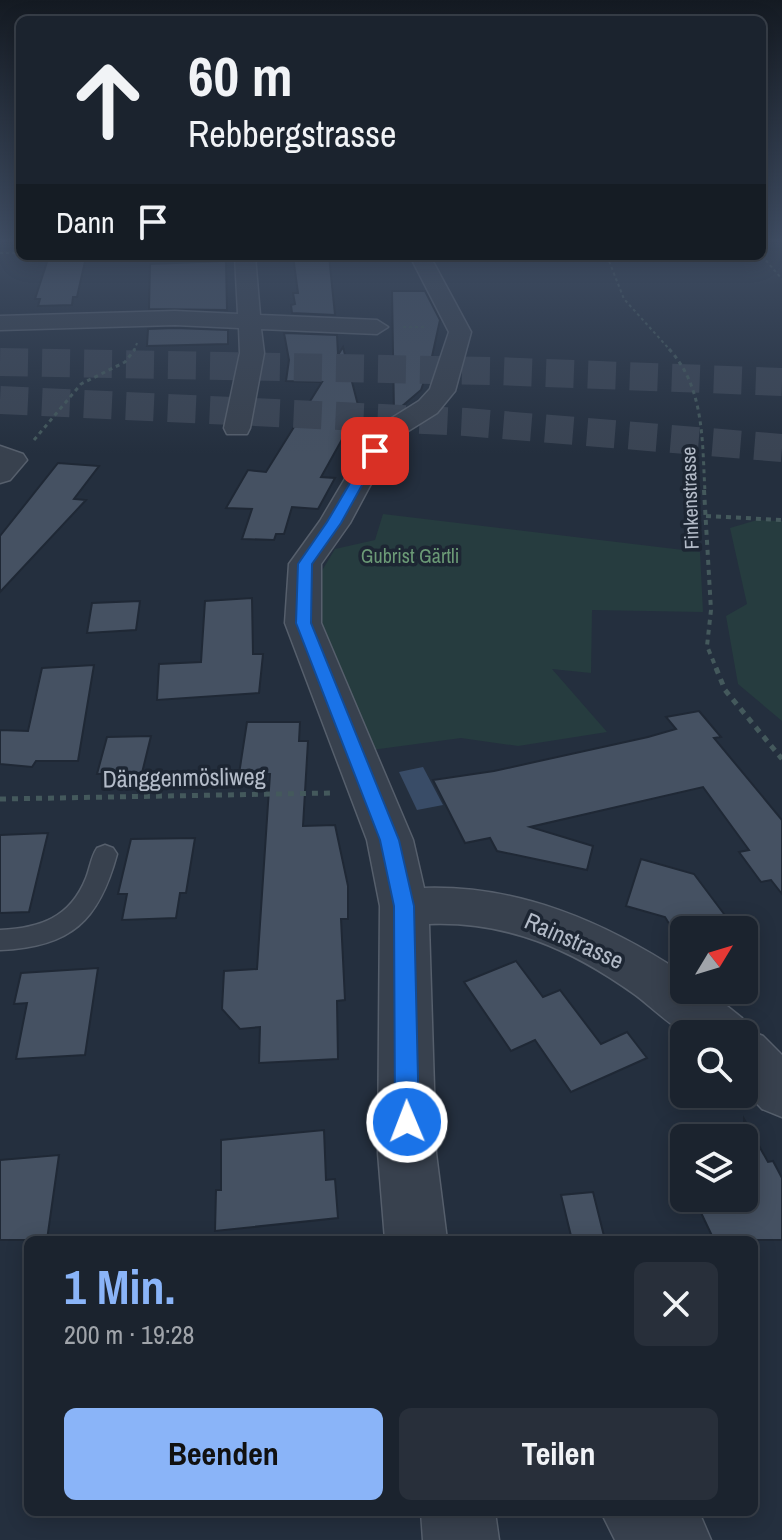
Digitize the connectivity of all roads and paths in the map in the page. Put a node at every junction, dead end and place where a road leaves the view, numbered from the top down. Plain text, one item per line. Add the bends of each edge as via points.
1 (248, 311) edge
2 (448, 311) edge
3 (635, 311) edge
4 (140, 319) junction
5 (249, 321) junction
6 (0, 323) edge
7 (387, 327) joint
8 (435, 327) dead end
9 (237, 428) dead end
10 (4, 462) edge
11 (706, 516) junction
12 (782, 520) edge
13 (782, 759) edge
14 (369, 792) junction
15 (0, 799) edge
16 (105, 854) dead end
17 (404, 906) junction
18 (0, 940) edge
19 (707, 1020) edge
20 (758, 1067) edge
21 (782, 1092) edge
22 (416, 1236) edge
23 (647, 1516) edge
24 (673, 1540) edge

1 - 5 street
2 - 14 street via 460,332 442,391 375,451 305,564 303,623
3 - 11 path, Finkenstrasse via 670,348 700,409
4 - 5 street
4 - 6 street
4 - 10 path via 132,357 77,387 28,447
5 - 7 street
5 - 9 street via 250,376
7 - 8 path
11 - 12 path
11 - 13 path, Finkenstrasse via 711,610 707,646 725,690
14 - 15 path, Dänggenmösliweg
14 - 17 street via 390,840
16 - 18 lane via 98,886 75,918 46,936
17 - 19 street, Rainstrasse via 488,907 546,925 617,958
17 - 22 street via 407,1153
20 - 21 street
23 - 24 street

